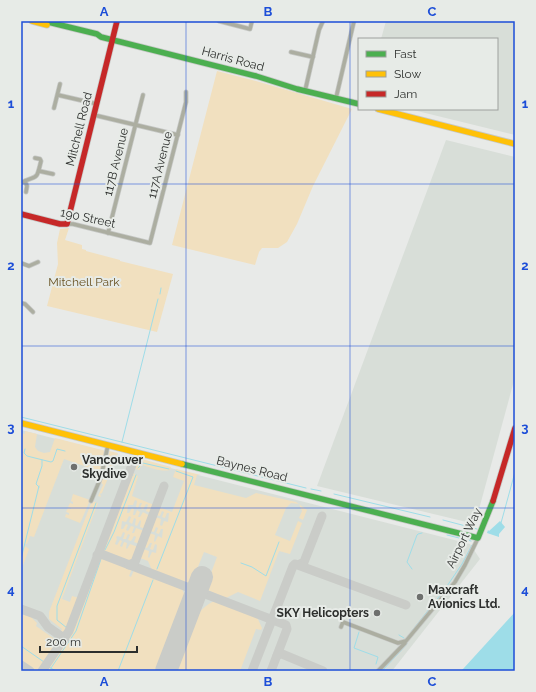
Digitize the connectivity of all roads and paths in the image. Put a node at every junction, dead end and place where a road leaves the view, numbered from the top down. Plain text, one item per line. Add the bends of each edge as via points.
1 (32, 21) edge
2 (44, 21) edge
3 (219, 21) edge
4 (252, 21) edge
5 (323, 21) edge
6 (354, 21) edge
7 (117, 22) edge
8 (102, 37) junction
9 (113, 40) junction
10 (291, 52) dead end
11 (313, 57) junction
12 (60, 84) dead end
13 (305, 91) junction
14 (186, 92) dead end
15 (58, 94) junction
16 (143, 95) dead end
17 (336, 98) junction
18 (96, 104) junction
19 (358, 104) edge
20 (54, 108) dead end
21 (382, 110) edge
22 (94, 115) junction
23 (136, 125) junction
24 (178, 135) junction
25 (515, 144) edge
26 (35, 158) dead end
27 (39, 170) junction
28 (52, 174) dead end
29 (23, 182) edge
30 (26, 192) dead end
31 (21, 214) edge
32 (67, 224) junction
33 (108, 233) junction
34 (150, 243) joint
35 (38, 262) dead end
36 (21, 264) edge
37 (21, 303) edge
38 (33, 312) dead end
39 (21, 423) edge
40 (515, 428) edge
41 (108, 445) junction
42 (91, 501) dead end
43 (478, 538) junction
44 (341, 626) dead end
45 (408, 640) junction
46 (378, 671) edge

1 - 8 street, Harris Road
2 - 8 street, Harris Road
3 - 4 street via 250,29
5 - 11 street
6 - 17 street
7 - 8 street via 111,32
7 - 9 street, Mitchell Road
8 - 9 street, Harris Road
9 - 13 street, Harris Road
9 - 18 street, Mitchell Road
10 - 11 street
11 - 13 street
12 - 15 street
13 - 17 street, Harris Road
14 - 24 street, 117A Avenue via 187,98
15 - 18 street
15 - 20 street
16 - 23 street, 117B Avenue
17 - 19 street, Harris Road
18 - 22 street, Mitchell Road
21 - 25 street
22 - 23 street
22 - 32 street, Mitchell Road
23 - 24 street
23 - 33 street, 117B Avenue
24 - 34 street, 117A Avenue
26 - 27 street via 41,161
27 - 28 street
27 - 29 street via 34,179
29 - 30 street via 27,186
31 - 32 street, 190 Street
32 - 33 street, 190 Street
33 - 34 street, 190 Street
35 - 36 street via 30,266
37 - 38 street
39 - 41 street, Baynes Road
40 - 43 street, Airport Way via 495,497
41 - 42 street via 101,477
41 - 43 street, Baynes Road
43 - 45 street, Airport Way via 455,582
44 - 45 street via 343,622 398,643
45 - 46 street, Airport Way

